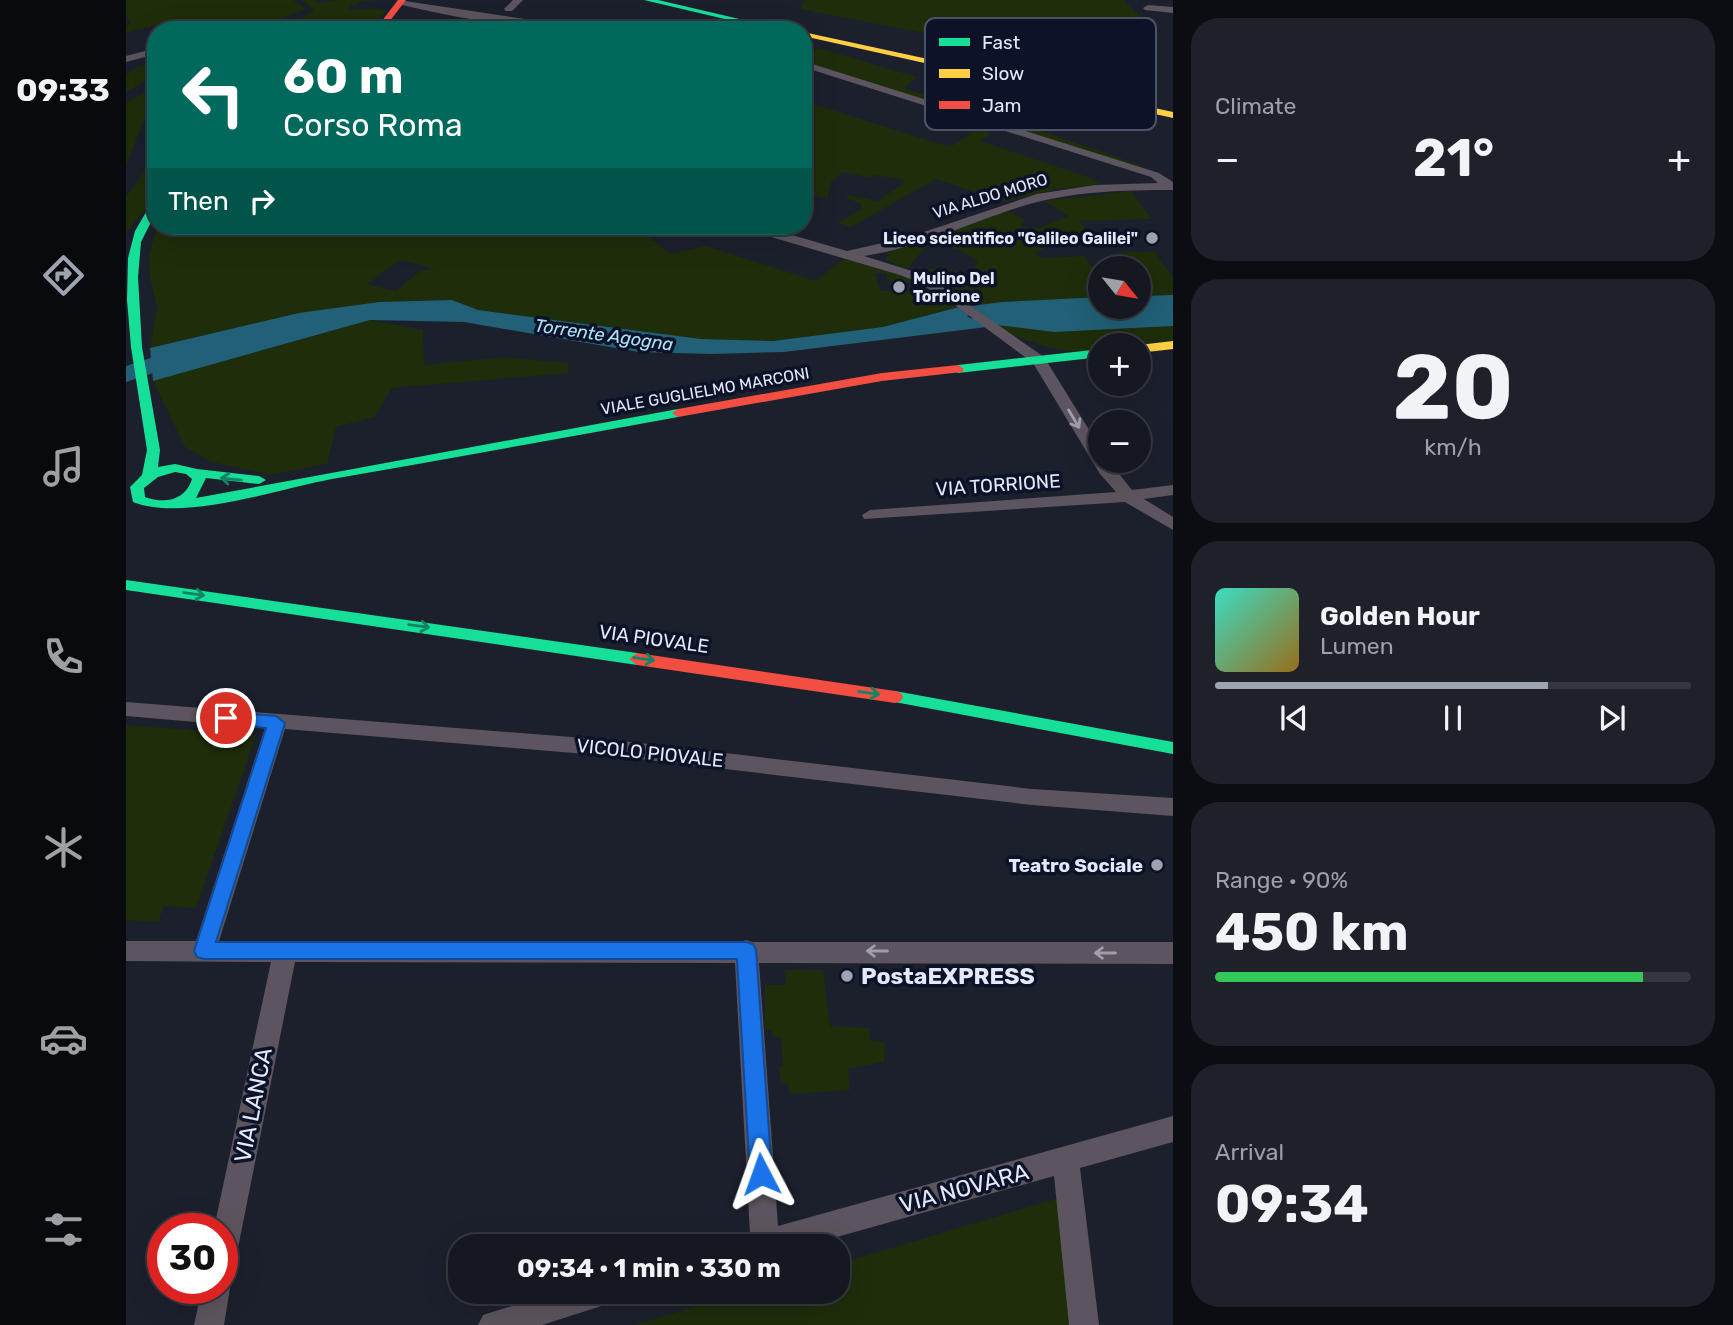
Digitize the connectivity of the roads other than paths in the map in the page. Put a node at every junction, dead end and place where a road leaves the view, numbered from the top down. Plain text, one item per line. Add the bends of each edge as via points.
1 (518, 0) edge
2 (648, 0) edge
3 (400, 3) edge
4 (1149, 8) dead end
5 (509, 9) dead end
6 (1173, 10) edge
7 (386, 21) edge
8 (514, 21) edge
9 (742, 21) edge
10 (812, 36) edge
11 (147, 53) edge
12 (126, 59) edge
13 (925, 61) edge
14 (812, 67) edge
15 (925, 102) edge
16 (1013, 130) edge
17 (1172, 186) edge
18 (147, 219) edge
19 (779, 235) edge
20 (902, 242) junction
21 (845, 254) junction
22 (876, 263) junction
23 (1173, 345) edge
24 (1151, 348) edge
25 (1088, 355) edge
26 (1039, 360) junction
27 (148, 429) junction
28 (175, 468) junction
29 (195, 473) junction
30 (149, 475) junction
31 (317, 478) junction
32 (1173, 491) edge
33 (131, 493) edge
34 (1129, 497) junction
35 (168, 505) junction
36 (870, 514) dead end
37 (133, 517) dead end
38 (1173, 525) edge
39 (126, 585) edge
40 (126, 709) edge
41 (276, 723) junction
42 (1173, 748) edge
43 (1173, 807) edge
44 (746, 950) junction
45 (126, 951) edge
46 (204, 951) junction
47 (285, 951) junction
48 (1173, 953) edge
49 (1173, 1129) edge
50 (1066, 1160) junction
51 (231, 1213) edge
52 (759, 1234) edge
53 (800, 1234) edge
54 (213, 1304) edge
55 (564, 1304) edge
56 (209, 1325) edge
57 (493, 1325) edge
58 (1084, 1325) edge

1 - 5 street
2 - 9 main road
3 - 7 main road
3 - 8 street
4 - 6 street
10 - 13 main road
11 - 12 street
14 - 15 street
16 - 17 street via 1156,175
17 - 20 street, VIA ALDO MORO via 1040,197
18 - 27 main road via 132,263
19 - 21 street
20 - 21 street, VIA ALDO MORO
20 - 22 street, VIA ALDO MORO via 885,250
21 - 22 street
22 - 26 street via 923,279
23 - 24 main road
25 - 26 main road, VIALE GUGLIELMO MARCONI
26 - 31 main road, VIALE GUGLIELMO MARCONI via 882,377
26 -> 34 street via 1108,474
27 - 28 main road
27 - 30 main road via 155,462
28 - 29 main road, VIALE GUGLIELMO MARCONI
28 - 30 main road
31 -> 29 main road, VIALE GUGLIELMO MARCONI via 240,480
29 - 35 main road via 197,490
30 - 33 main road
31 - 35 main road, VIALE GUGLIELMO MARCONI
32 - 34 street, VIA TORRIONE
33 - 35 main road via 144,503
34 - 36 street, VIA TORRIONE
34 - 38 street
35 - 37 main road, VIALE GUGLIELMO MARCONI
39 -> 42 main road, VIA PIOVALE via 938,703
40 - 41 street, VICOLO PIOVALE
41 - 43 street, VICOLO PIOVALE via 622,749 1032,797
41 - 46 street
44 - 47 street
48 -> 44 street
44 - 52 street
45 - 46 street
46 - 47 street
47 - 51 street, VIA LANCA
49 - 50 street, VIA NOVARA
50 - 53 street, VIA NOVARA
50 - 58 street
54 - 56 street
55 - 57 street

